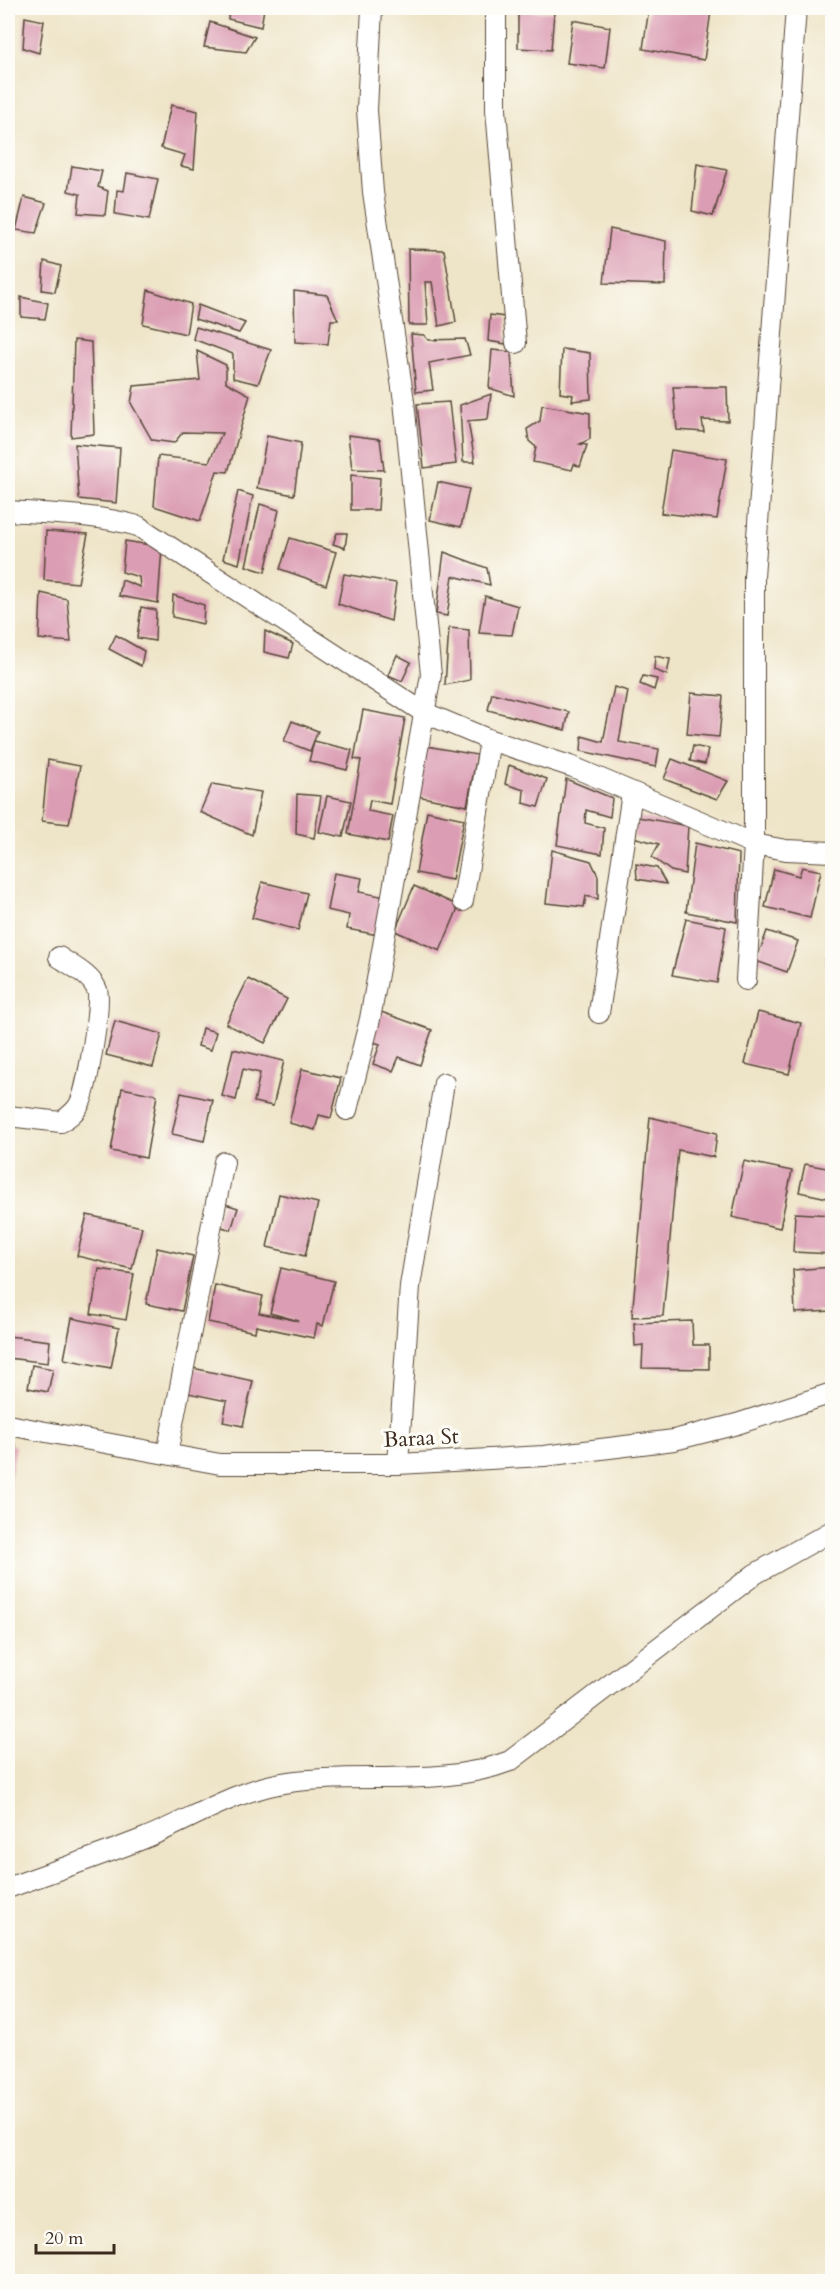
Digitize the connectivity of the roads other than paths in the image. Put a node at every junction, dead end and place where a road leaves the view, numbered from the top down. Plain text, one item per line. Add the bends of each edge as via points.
1 (372, 8) edge
2 (496, 8) edge
3 (796, 8) edge
4 (516, 343) dead end
5 (8, 512) edge
6 (423, 712) junction
7 (490, 741) junction
8 (632, 793) junction
9 (754, 844) junction
10 (832, 852) edge
11 (463, 901) dead end
12 (59, 957) dead end
13 (746, 980) dead end
14 (599, 1013) dead end
15 (444, 1083) dead end
16 (346, 1110) dead end
17 (8, 1116) edge
18 (224, 1162) dead end
19 (832, 1393) edge
20 (8, 1425) edge
21 (167, 1454) junction
22 (398, 1464) junction
23 (832, 1531) edge
24 (8, 1888) edge

1 - 6 street via 367,110 381,258 404,401 431,660 430,688
2 - 4 street via 496,110
3 - 9 street via 754,577
5 - 6 street via 75,513 138,526
6 - 7 street
6 - 16 street via 370,1019
7 - 8 street via 573,766
7 - 11 street
8 - 9 street
8 - 14 street
9 - 10 street
9 - 13 street
12 - 17 street via 91,980 100,999 81,1103 61,1122
15 - 22 street via 410,1286
18 - 21 street
19 - 22 street, Baraa St via 674,1440 544,1456
20 - 21 street, Baraa St
21 - 22 street, Baraa St via 220,1464
23 - 24 street via 755,1574 510,1761 487,1770 447,1775 288,1782 249,1791 145,1838

